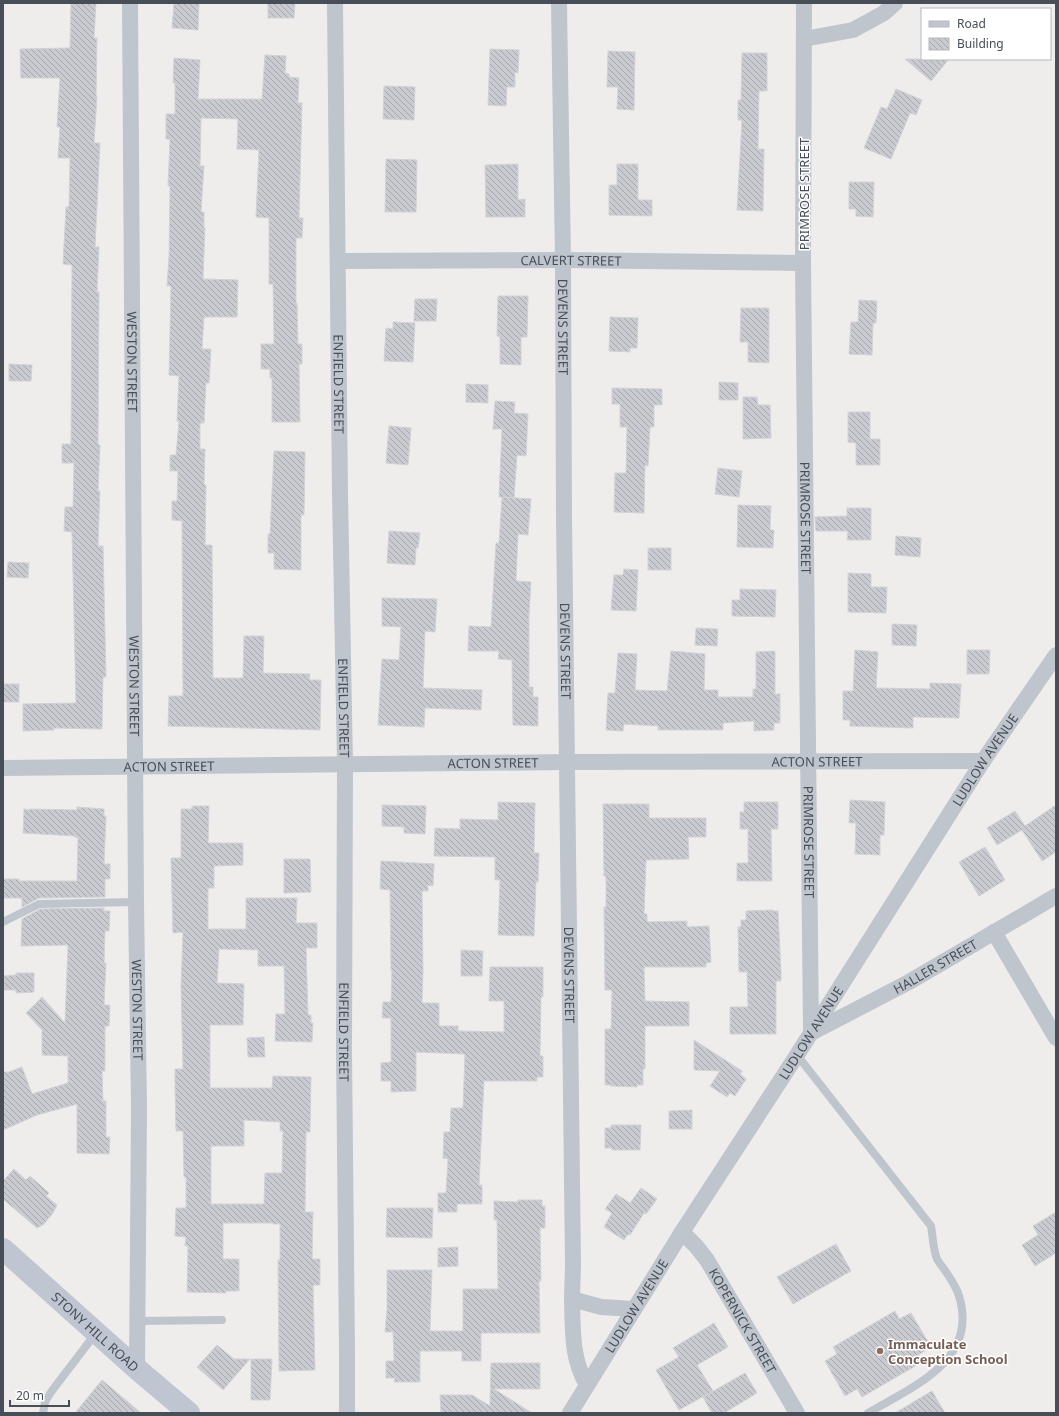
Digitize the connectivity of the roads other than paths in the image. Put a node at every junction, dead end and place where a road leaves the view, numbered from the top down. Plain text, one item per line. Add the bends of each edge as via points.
1 (130, 3) edge
2 (335, 3) edge
3 (559, 3) edge
4 (804, 3) edge
5 (895, 3) edge
6 (804, 39) junction
7 (563, 260) junction
8 (338, 261) junction
9 (804, 263) junction
10 (1056, 655) edge
11 (983, 761) junction
12 (568, 762) junction
13 (809, 762) junction
14 (345, 764) junction
15 (135, 766) junction
16 (3, 768) edge
17 (1056, 896) edge
18 (136, 902) junction
19 (3, 922) edge
20 (994, 932) junction
21 (811, 1033) junction
22 (1056, 1038) edge
23 (797, 1055) junction
24 (682, 1232) junction
25 (3, 1249) edge
26 (572, 1299) junction
27 (634, 1309) junction
28 (222, 1320) dead end
29 (137, 1321) junction
30 (96, 1332) junction
31 (137, 1369) junction
32 (587, 1385) junction
33 (43, 1413) edge
34 (189, 1413) edge
35 (347, 1413) edge
36 (570, 1413) edge
37 (797, 1413) edge
38 (868, 1413) edge

1 - 15 street, WESTON STREET
2 - 8 street, ENFIELD STREET
3 - 7 street, DEVENS STREET
4 - 6 street, PRIMROSE STREET
5 - 6 street via 884,13 853,30
6 - 9 street, PRIMROSE STREET
7 - 8 street, CALVERT STREET
7 - 9 street, CALVERT STREET
7 - 12 street, DEVENS STREET
8 - 14 street, ENFIELD STREET
9 - 13 street, PRIMROSE STREET
10 - 11 street, LUDLOW AVENUE
11 - 13 street, ACTON STREET
11 - 21 street, LUDLOW AVENUE
12 - 13 street, ACTON STREET
12 - 14 street, ACTON STREET
12 - 26 street, DEVENS STREET
13 - 21 street, PRIMROSE STREET
14 - 15 street, ACTON STREET
14 - 35 street, ENFIELD STREET
15 - 16 street, ACTON STREET
15 - 18 street, WESTON STREET
17 - 20 street, HALLER STREET
18 - 19 lane via 39,904
18 - 29 street, WESTON STREET via 139,1108
20 - 21 street, HALLER STREET via 909,982
20 - 22 street
21 - 23 street, LUDLOW AVENUE
23 - 24 street, LUDLOW AVENUE
23 - 38 lane via 931,1226 937,1260 955,1286 961,1306 959,1338 944,1364 928,1378
24 - 27 street, LUDLOW AVENUE
24 - 37 street, KOPERNICK STREET via 707,1260
25 - 30 main road, STONY HILL ROAD
26 - 27 street via 601,1307
26 - 32 street, DEVENS STREET via 575,1358 579,1372
27 - 32 street, LUDLOW AVENUE
28 - 29 lane
29 - 31 street, WESTON STREET
30 - 31 main road, STONY HILL ROAD
30 - 33 lane via 51,1392 45,1402
31 - 34 main road, STONY HILL ROAD
32 - 36 street, LUDLOW AVENUE

